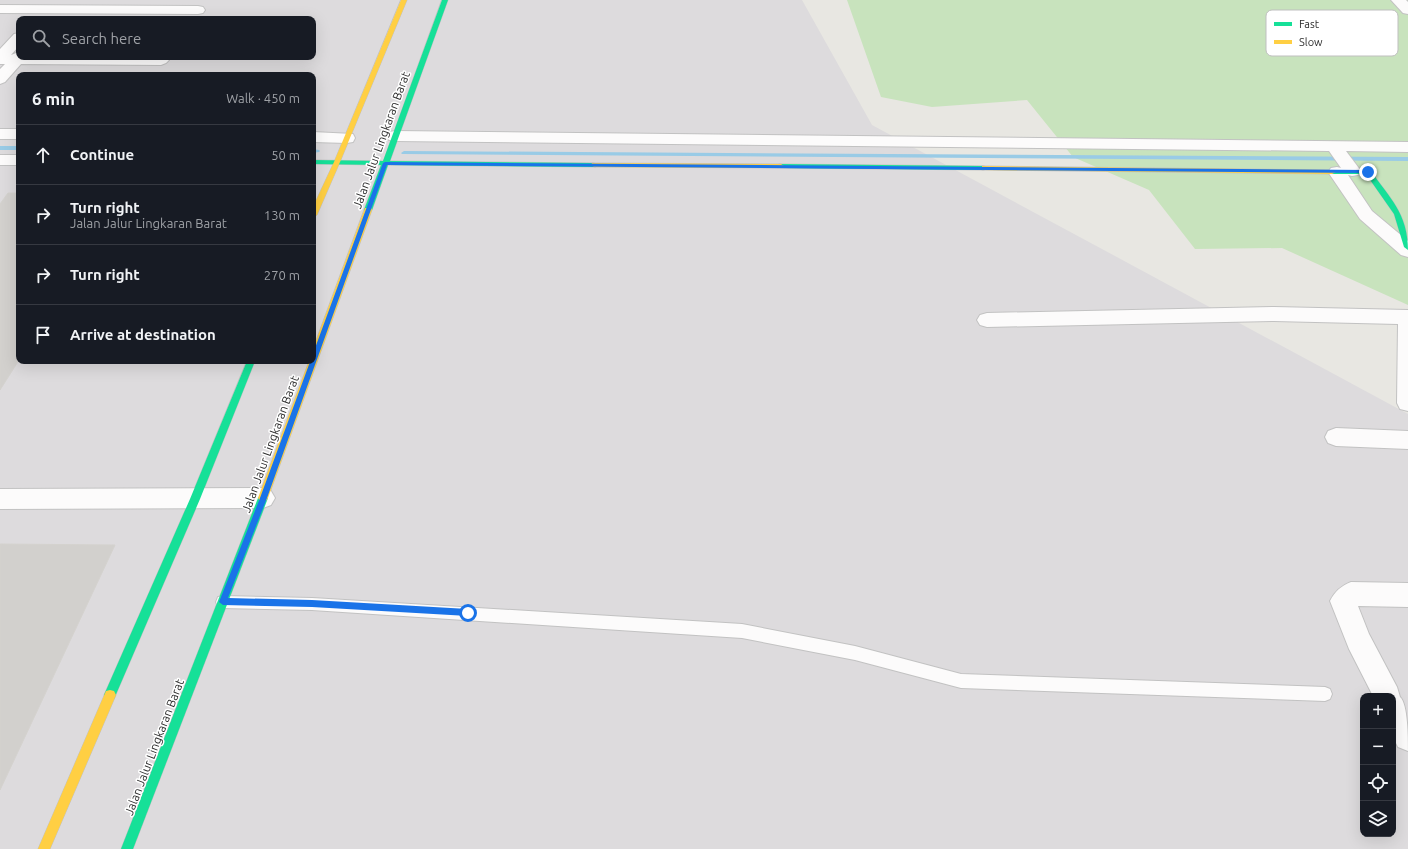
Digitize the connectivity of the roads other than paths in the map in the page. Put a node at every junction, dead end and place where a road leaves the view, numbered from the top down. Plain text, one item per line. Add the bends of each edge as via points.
1 (404, 0) edge
2 (445, 0) edge
3 (1398, 0) edge
4 (0, 9) edge
5 (50, 9) edge
6 (198, 10) dead end
7 (1408, 10) edge
8 (16, 40) edge
9 (16, 58) edge
10 (0, 59) edge
11 (16, 60) edge
12 (0, 79) edge
13 (0, 120) edge
14 (16, 120) edge
15 (0, 134) edge
16 (16, 134) edge
17 (395, 136) junction
18 (316, 137) edge
19 (347, 138) junction
20 (1408, 147) edge
21 (1336, 148) junction
22 (0, 160) edge
23 (16, 160) edge
24 (316, 162) edge
25 (338, 162) junction
26 (385, 163) junction
27 (1351, 170) junction
28 (316, 210) edge
29 (1408, 247) edge
30 (1408, 251) edge
31 (1408, 317) edge
32 (987, 320) dead end
33 (1408, 321) edge
34 (316, 352) edge
35 (250, 364) edge
36 (312, 364) edge
37 (1408, 403) edge
38 (1336, 438) dead end
39 (1408, 440) edge
40 (263, 498) junction
41 (195, 499) junction
42 (0, 500) edge
43 (1408, 595) edge
44 (223, 602) junction
45 (1385, 693) edge
46 (1325, 694) dead end
47 (1396, 714) edge
48 (1408, 737) edge
49 (44, 849) edge
50 (127, 849) edge

1 - 19 main road
2 - 17 main road, Jalan Jalur Lingkaran Barat
3 - 7 street
4 - 5 street
5 - 6 street
8 - 10 street
9 - 10 street
11 - 12 street
13 - 14 street
15 - 16 street
17 - 21 street
17 - 26 main road, Jalan Jalur Lingkaran Barat
18 - 19 street
19 - 25 main road
20 - 21 street
21 - 27 street
22 - 23 street
24 - 25 main road
25 - 26 main road
25 - 28 main road
26 - 27 main road
26 - 34 main road, Jalan Jalur Lingkaran Barat
27 - 29 main road via 1398,214
27 - 30 street via 1366,215
31 - 32 street via 1274,314
33 - 37 street
35 - 41 main road
36 - 40 main road, Jalan Jalur Lingkaran Barat
38 - 39 street
40 - 41 street
40 - 44 main road, Jalan Jalur Lingkaran Barat
41 - 42 street
41 - 49 main road
43 - 45 street via 1351,594 1343,601 1358,640
44 - 46 lane via 320,604 742,631 855,653 961,681
44 - 50 main road, Jalan Jalur Lingkaran Barat
47 - 48 street

